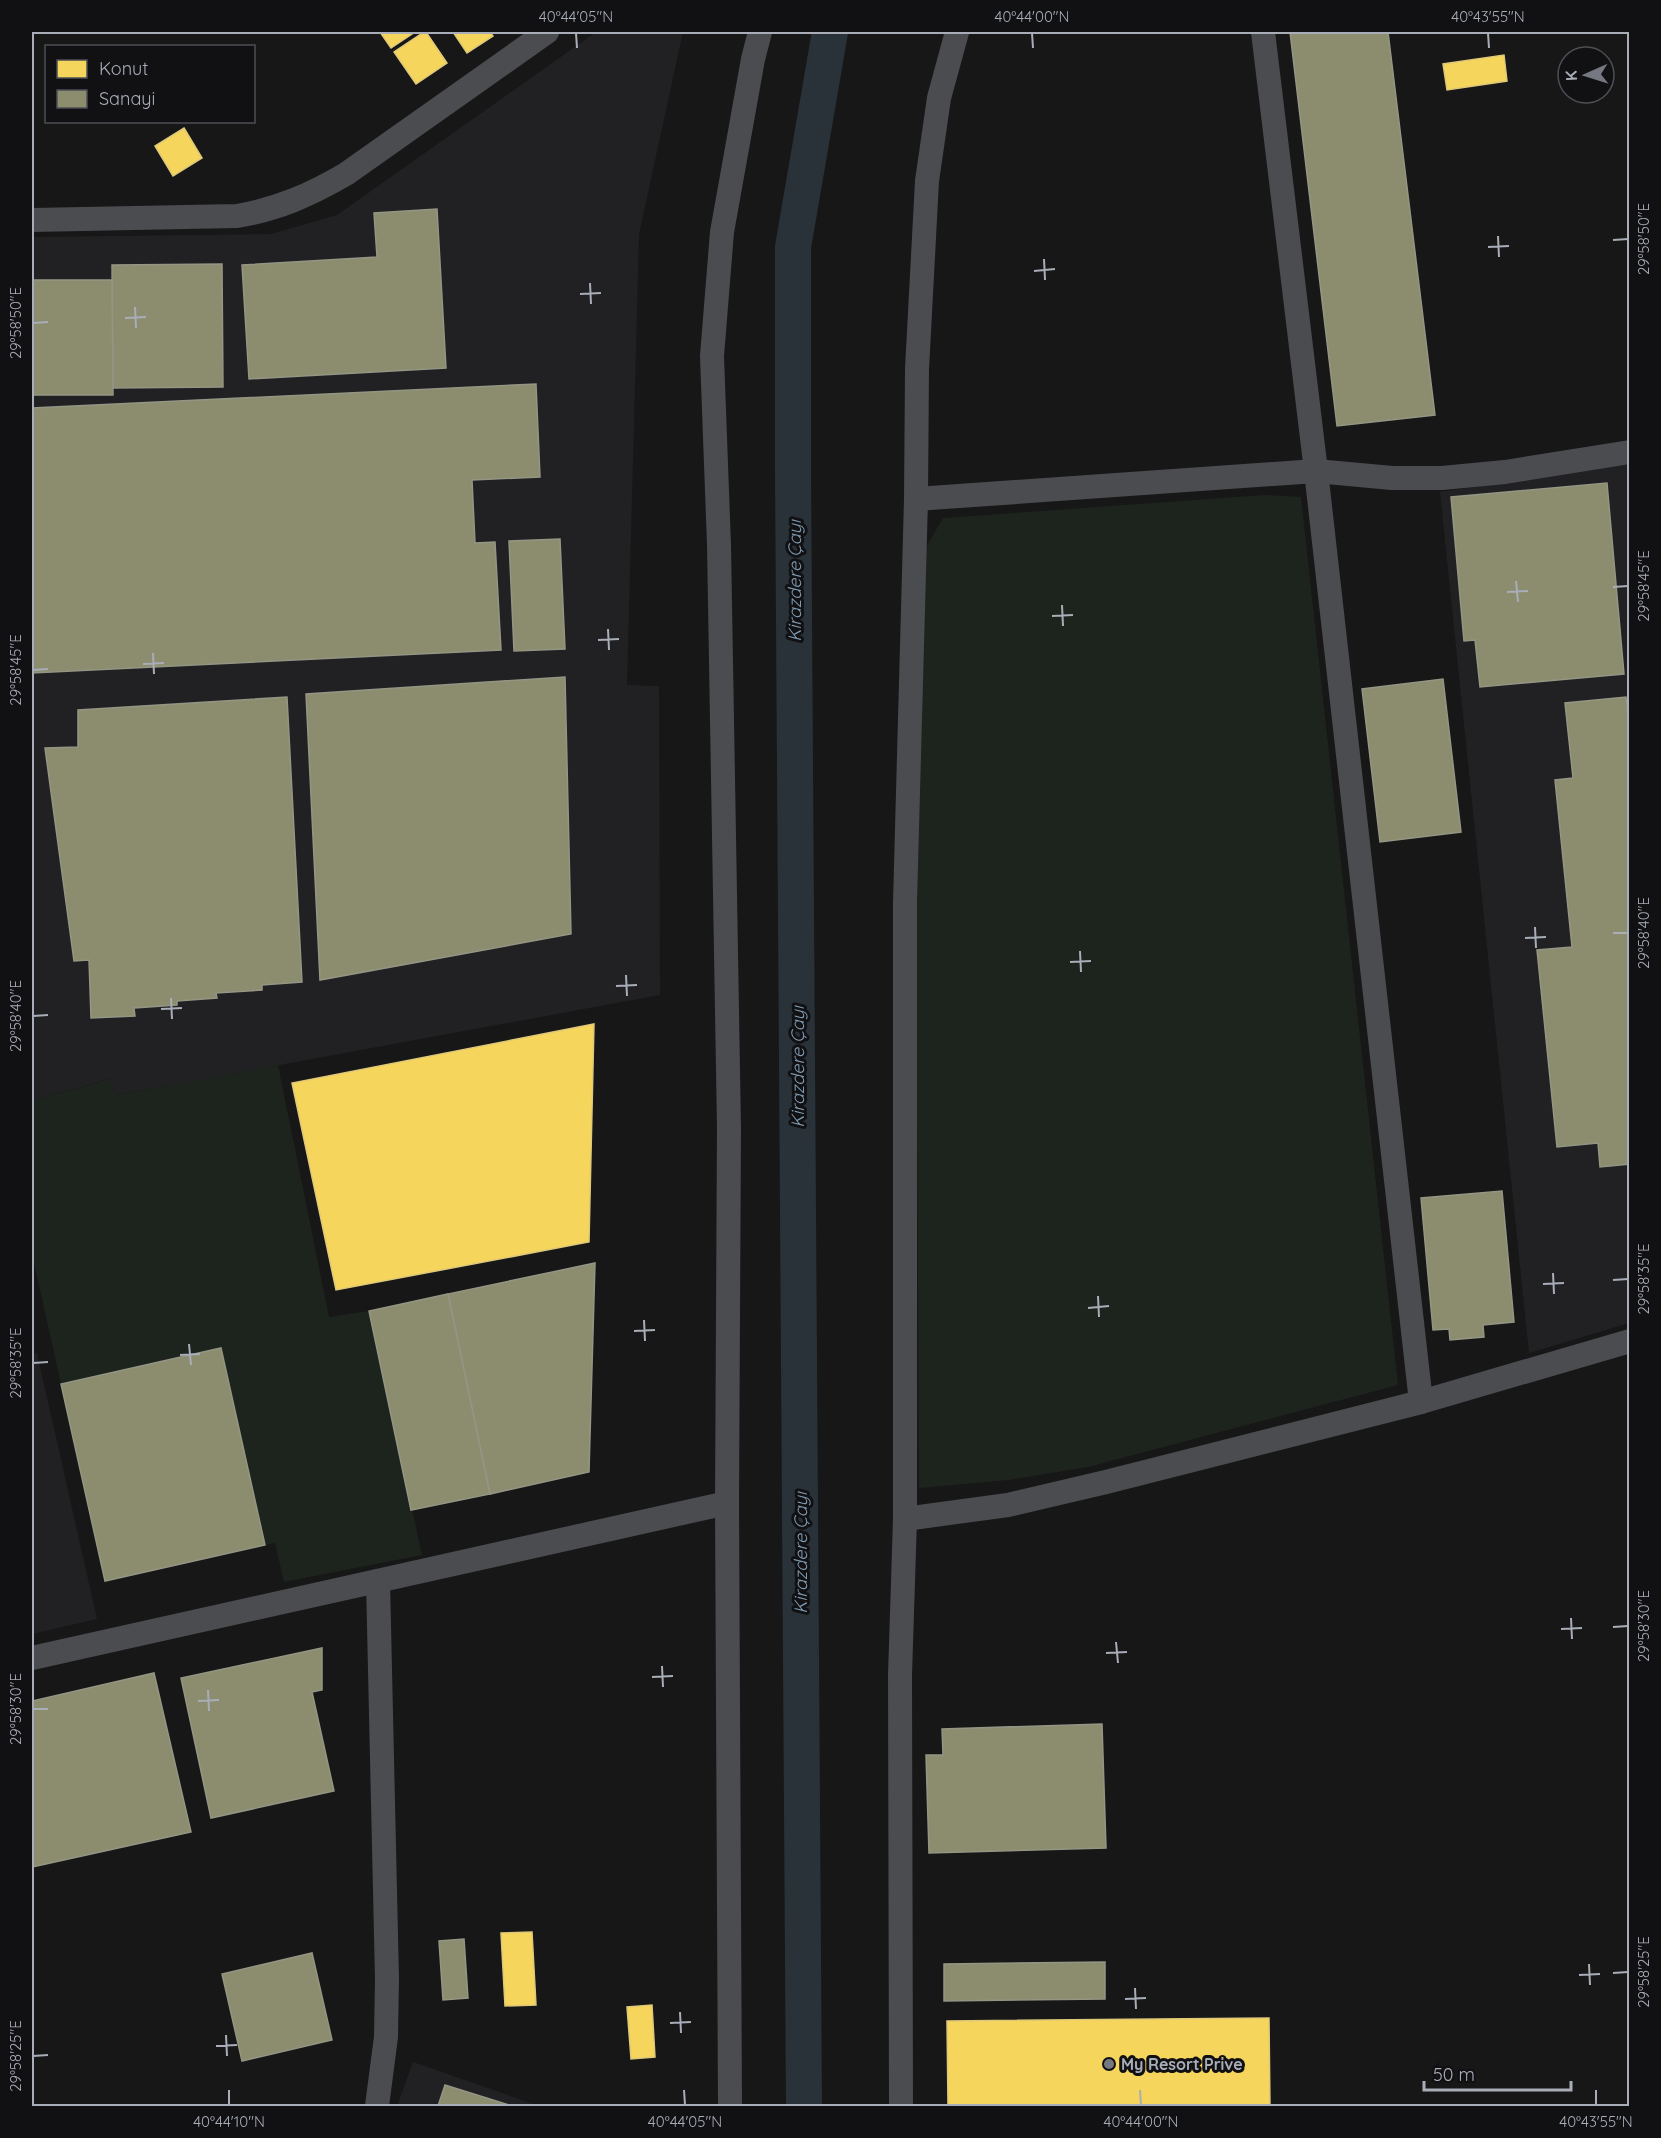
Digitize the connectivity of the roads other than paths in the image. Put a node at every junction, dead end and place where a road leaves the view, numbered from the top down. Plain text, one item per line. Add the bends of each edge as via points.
1 (547, 32) edge
2 (760, 32) edge
3 (957, 32) edge
4 (1263, 32) edge
5 (32, 220) edge
6 (1629, 452) edge
7 (1316, 471) junction
8 (915, 499) junction
9 (1629, 1341) edge
10 (1421, 1402) junction
11 (727, 1503) junction
12 (905, 1519) junction
13 (378, 1581) junction
14 (32, 1658) edge
15 (377, 2106) edge
16 (730, 2106) edge
17 (901, 2106) edge

1 - 5 street via 346,174 289,203 237,216
2 - 11 street via 722,232 712,356 729,1116
3 - 8 street via 939,98 927,181
4 - 7 street
6 - 7 street via 1442,478
7 - 8 street
7 - 10 street
8 - 12 street via 906,902
9 - 10 street
10 - 12 street via 1008,1505
11 - 13 street
11 - 16 street
12 - 17 street via 900,1675
13 - 14 street
13 - 15 street via 387,1979 386,2037

